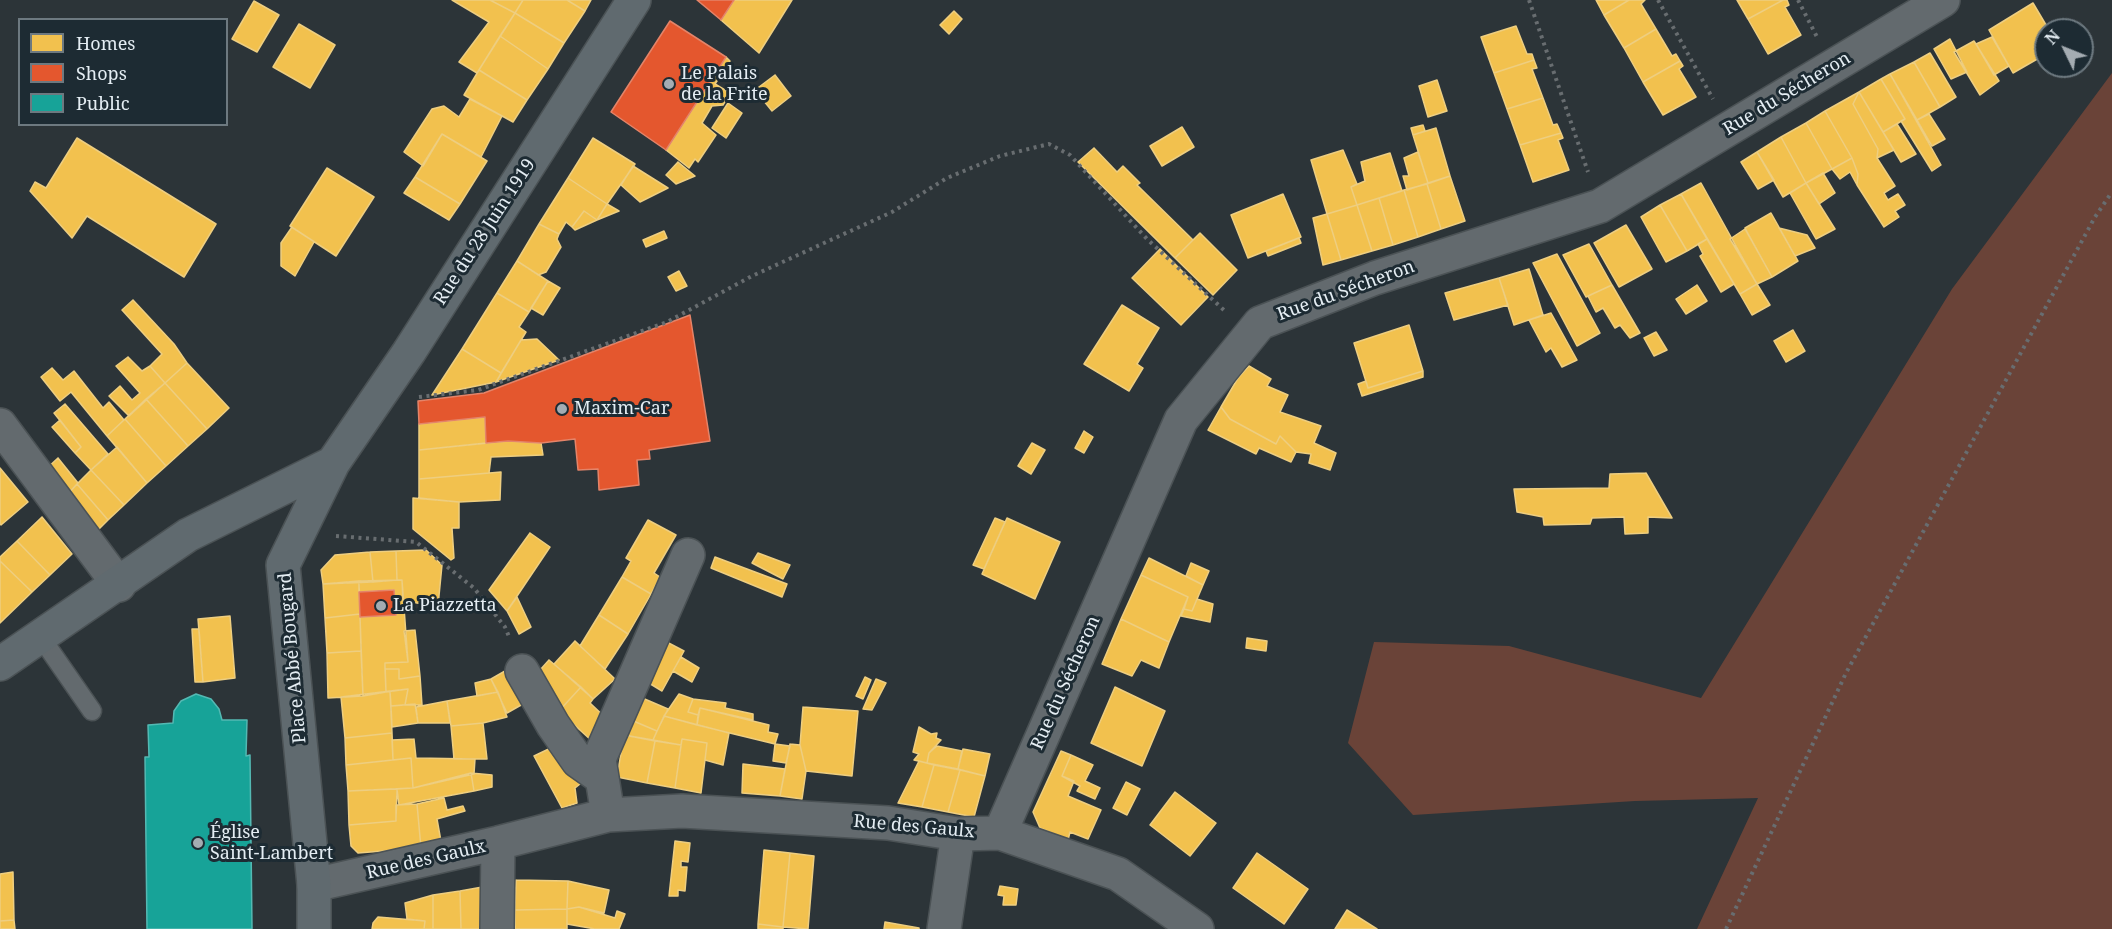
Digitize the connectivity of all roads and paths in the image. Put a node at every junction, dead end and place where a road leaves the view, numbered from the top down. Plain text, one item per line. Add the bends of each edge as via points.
1 (634, 0) edge
2 (1529, 0) edge
3 (1658, 0) edge
4 (1943, 0) edge
5 (1729, 128) junction
6 (2112, 192) edge
7 (1600, 206) junction
8 (1253, 333) junction
9 (378, 397) junction
10 (0, 425) edge
11 (333, 463) junction
12 (299, 533) junction
13 (688, 555) dead end
14 (118, 585) junction
15 (40, 636) junction
16 (0, 664) edge
17 (522, 671) joint
18 (92, 711) dead end
19 (602, 778) junction
20 (608, 815) junction
21 (1000, 833) junction
22 (958, 834) junction
23 (498, 843) junction
24 (314, 885) junction
25 (314, 929) edge
26 (497, 929) edge
27 (944, 929) edge
28 (1197, 929) edge
29 (1726, 929) edge

1 - 9 main road, Rue du 28 Juin 1919
2 - 7 path
3 - 5 path
4 - 5 street, Rue du Sécheron
5 - 7 street, Rue du Sécheron
6 - 29 path via 1846,673
7 - 8 street, Rue du Sécheron via 1376,278 1260,324
8 - 9 path via 1147,239 1070,155 1049,144 1000,156 947,177 892,212 647,329 478,390 426,397
8 - 21 street, Rue du Sécheron via 1181,420
9 - 11 main road, Rue du 28 Juin 1919
10 - 14 street
11 - 12 main road, Place Abbé Bougard
11 - 14 main road via 188,535
12 - 17 path via 416,542 474,588 505,627
12 - 24 main road, Place Abbé Bougard via 283,565
13 - 19 street via 599,759
14 - 15 main road
15 - 16 main road
15 - 18 lane
17 - 19 street via 578,761
19 - 20 street
20 - 22 street, Rue des Gaulx via 682,811 888,823
20 - 23 street, Rue des Gaulx
21 - 22 street, Rue des Gaulx
21 - 28 street, Rue des Gaulx via 1118,874
22 - 27 street
23 - 24 street, Rue des Gaulx
23 - 26 street
24 - 25 main road, Place Abbé Bougard

